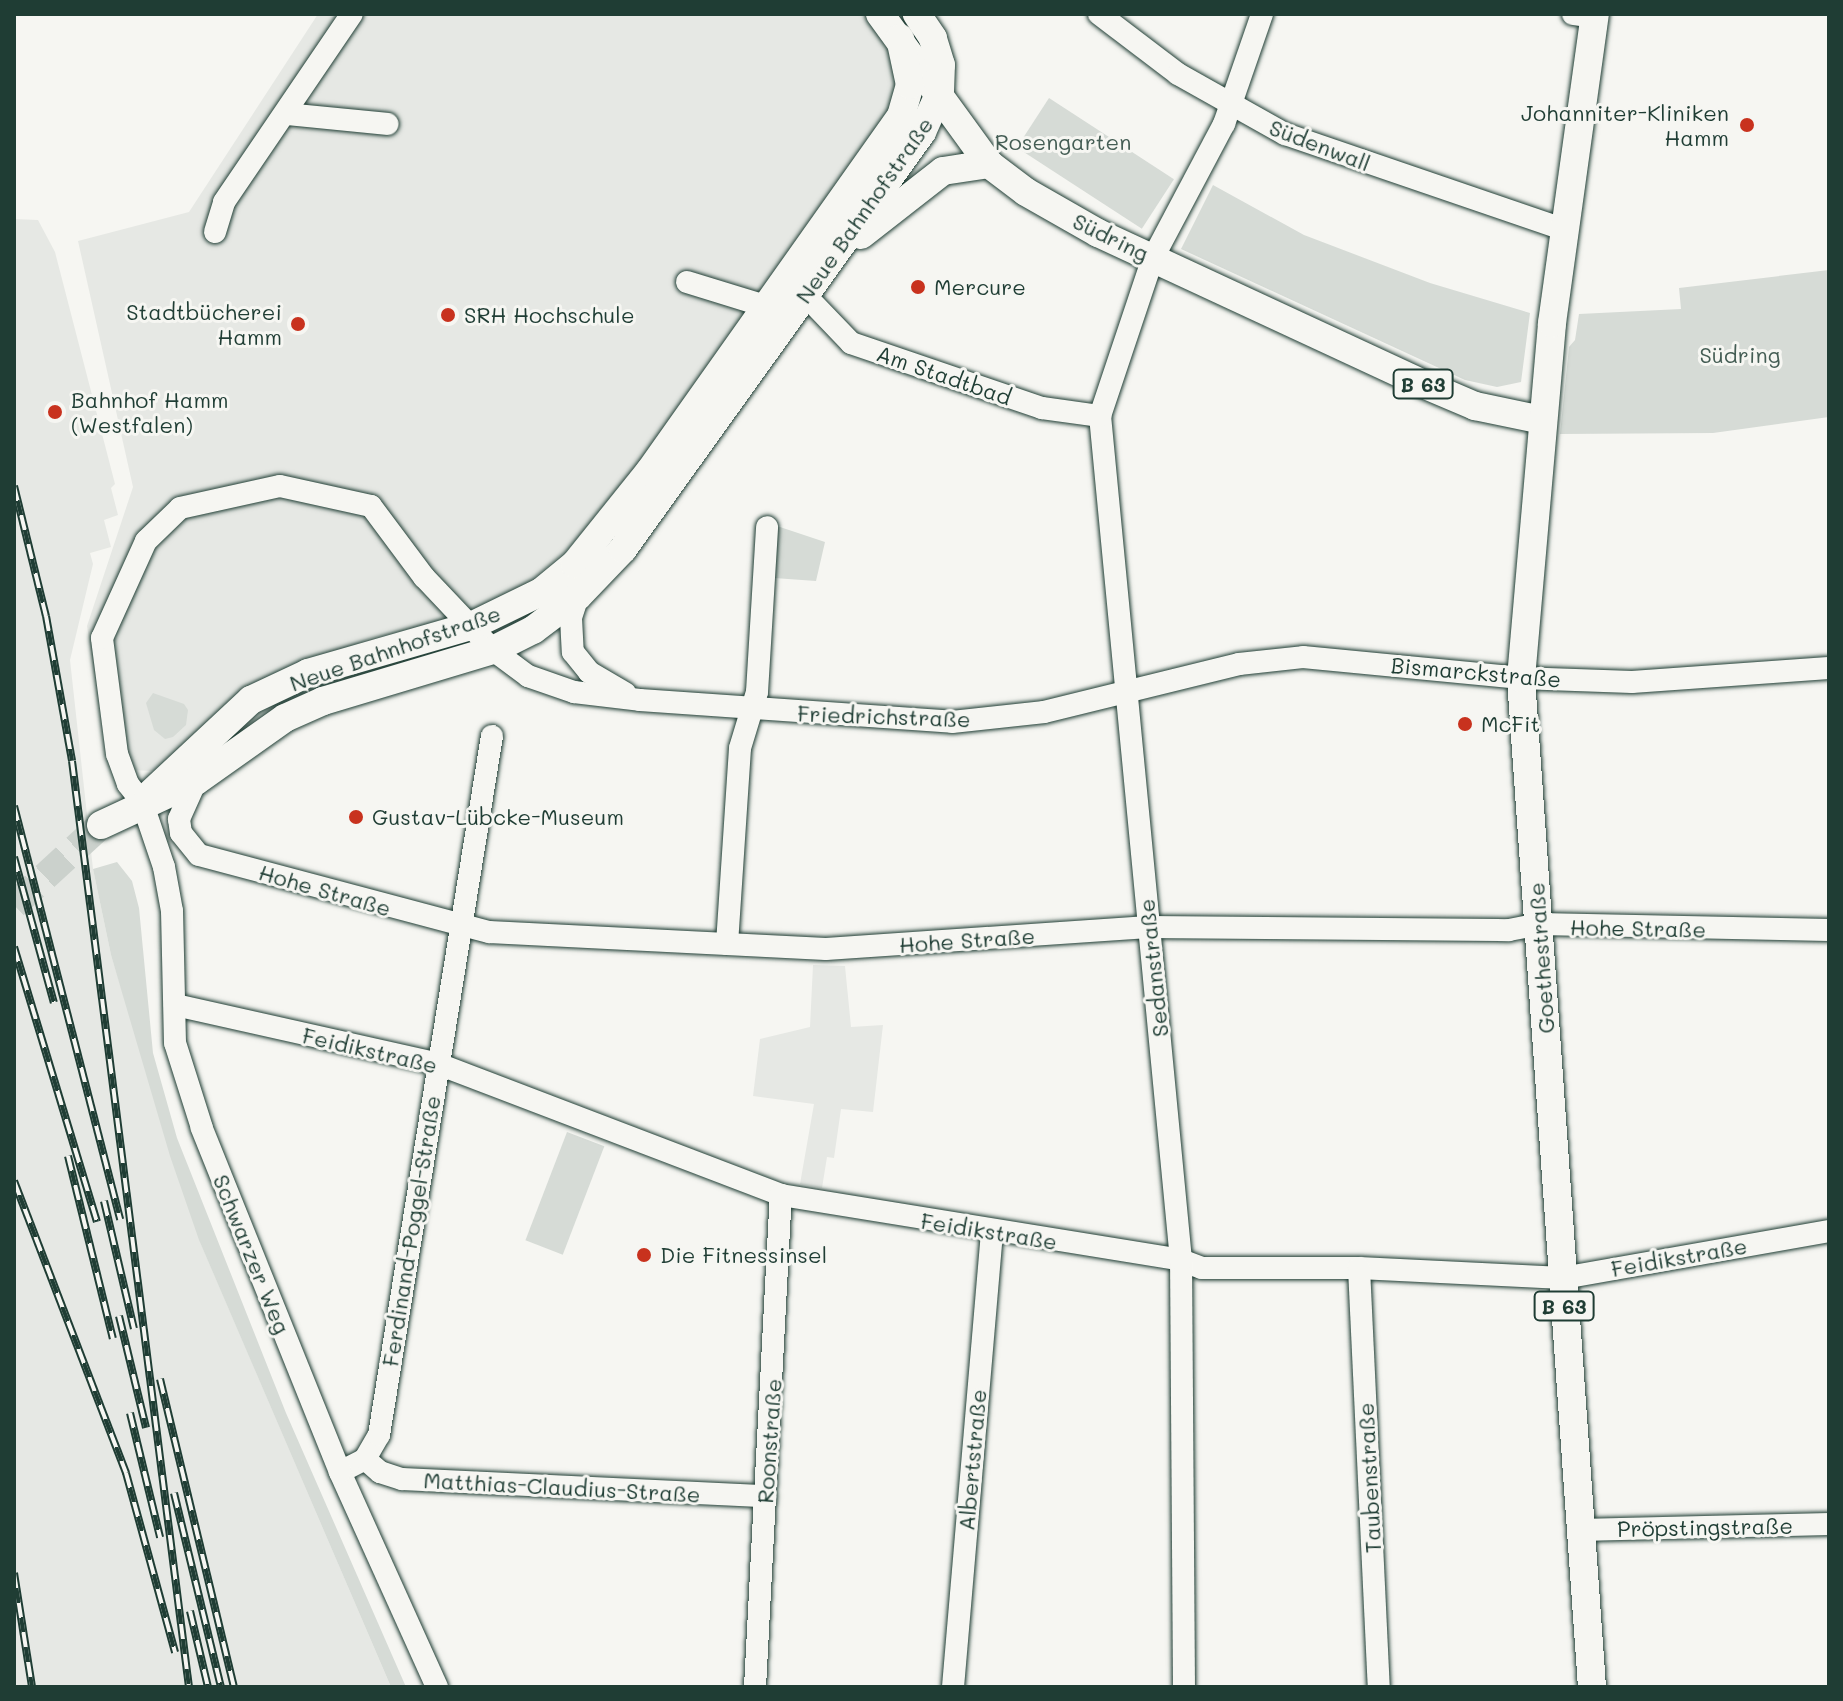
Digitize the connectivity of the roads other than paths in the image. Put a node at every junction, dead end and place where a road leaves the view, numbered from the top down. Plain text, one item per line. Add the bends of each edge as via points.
1 (352, 14) edge
2 (880, 14) edge
3 (917, 14) edge
4 (1099, 14) edge
5 (1262, 14) edge
6 (1588, 15) edge
7 (900, 38) junction
8 (940, 92) junction
9 (1229, 106) junction
10 (286, 114) junction
11 (388, 124) dead end
12 (989, 164) junction
13 (1565, 230) junction
14 (215, 232) dead end
15 (1153, 258) junction
16 (832, 259) junction
17 (687, 282) dead end
18 (806, 296) junction
19 (765, 306) junction
20 (1100, 416) junction
21 (1542, 420) junction
22 (767, 527) dead end
23 (578, 596) junction
24 (471, 626) junction
25 (493, 650) junction
26 (1829, 668) edge
27 (1521, 678) junction
28 (1126, 693) junction
29 (640, 700) junction
30 (748, 709) junction
31 (492, 736) dead end
32 (196, 781) junction
33 (142, 802) junction
34 (101, 825) tunnel mouth
35 (1539, 924) junction
36 (1148, 927) junction
37 (461, 929) junction
38 (1829, 930) edge
39 (727, 944) junction
40 (175, 1005) junction
41 (438, 1064) junction
42 (781, 1195) junction
43 (1829, 1231) edge
44 (992, 1233) junction
45 (1181, 1260) junction
46 (1359, 1268) junction
47 (1563, 1278) junction
48 (365, 1459) junction
49 (340, 1472) junction
50 (766, 1496) junction
51 (1829, 1524) edge
52 (1580, 1530) junction
53 (437, 1687) edge
54 (755, 1687) edge
55 (953, 1687) edge
56 (1184, 1687) edge
57 (1379, 1687) edge
58 (1592, 1687) edge

1 - 10 street
2 - 7 main road, B 63
3 - 8 main road via 939,53
4 - 9 street, Südenwall
5 - 9 street, Sedanstraße
6 - 13 main road, B 63
7 - 8 main road, B 63
7 - 19 main road, Neue Bahnhofstraße via 910,85 901,116
8 - 12 main road, Südring / B 63
8 - 16 main road, Neue Bahnhofstraße via 922,132
9 - 13 street, Südenwall via 1285,134
9 - 15 street, Sedanstraße
10 - 11 street
10 - 14 street via 224,202
12 - 15 main road, Südring / B 63 via 1058,212
12 - 16 main road via 943,171
13 - 21 main road, Goethestraße / B 63
15 - 20 street, Sedanstraße
15 - 21 main road, Südring / B 63 via 1475,406
16 - 18 main road, Neue Bahnhofstraße
17 - 19 street
18 - 20 street, Am Stadtbad via 851,343 1042,408
18 - 23 main road, Neue Bahnhofstraße via 623,549
19 - 24 main road, Neue Bahnhofstraße via 593,545 541,592
20 - 28 street, Sedanstraße
21 - 27 main road, Goethestraße / B 63
22 - 30 street via 757,692
23 - 25 main road, Neue Bahnhofstraße via 542,624
23 - 29 street, Friedrichstraße via 569,633 573,652 605,685
24 - 25 street, Friedrichstraße
24 - 33 main road, Neue Bahnhofstraße via 308,673 251,700
24 - 33 street, Friedrichstraße via 424,577 371,506 280,486 180,508 146,541 102,638 116,749 128,784
25 - 29 street, Friedrichstraße via 528,676 574,692
25 - 32 main road, Neue Bahnhofstraße via 323,701 285,718
26 - 27 street, Bismarckstraße via 1681,681
27 - 28 street, Bismarckstraße via 1303,657 1239,664
27 - 35 main road, Goethestraße / B 63
28 - 30 street, Friedrichstraße via 1044,712 952,722
28 - 36 street, Sedanstraße
29 - 30 street, Friedrichstraße
30 - 39 street via 740,748
31 - 37 street, Ferdinand-Poggel-Straße
32 - 33 main road, Neue Bahnhofstraße
32 - 37 street, Hohe Straße via 179,819 181,833 199,855
33 - 34 main road
33 - 40 street, Schwarzer Weg via 172,911
35 - 36 street, Hohe Straße via 1509,930
35 - 38 street, Hohe Straße
35 - 47 main road, Goethestraße / B 63
36 - 39 street, Hohe Straße via 856,948
36 - 45 street, Sedanstraße
37 - 39 street, Hohe Straße
37 - 41 street, Ferdinand-Poggel-Straße
40 - 41 street, Feidikstraße
40 - 49 street, Schwarzer Weg via 175,1043 198,1117
41 - 42 street, Feidikstraße
41 - 48 street, Ferdinand-Poggel-Straße via 379,1435
42 - 44 street, Feidikstraße
42 - 50 street, Roonstraße
43 - 47 street, Feidikstraße
44 - 45 street, Feidikstraße
44 - 55 street, Albertstraße
45 - 46 street, Feidikstraße via 1218,1269
45 - 56 street, Sedanstraße
46 - 47 street, Feidikstraße
46 - 57 street, Taubenstraße
47 - 52 main road, Goethestraße / B 63
48 - 49 street
48 - 50 street, Matthias-Claudius-Straße via 380,1472 402,1479
49 - 53 street, Schwarzer Weg
50 - 54 street, Roonstraße
51 - 52 street, Pröpstingstraße
52 - 58 main road, Goethestraße / B 63

